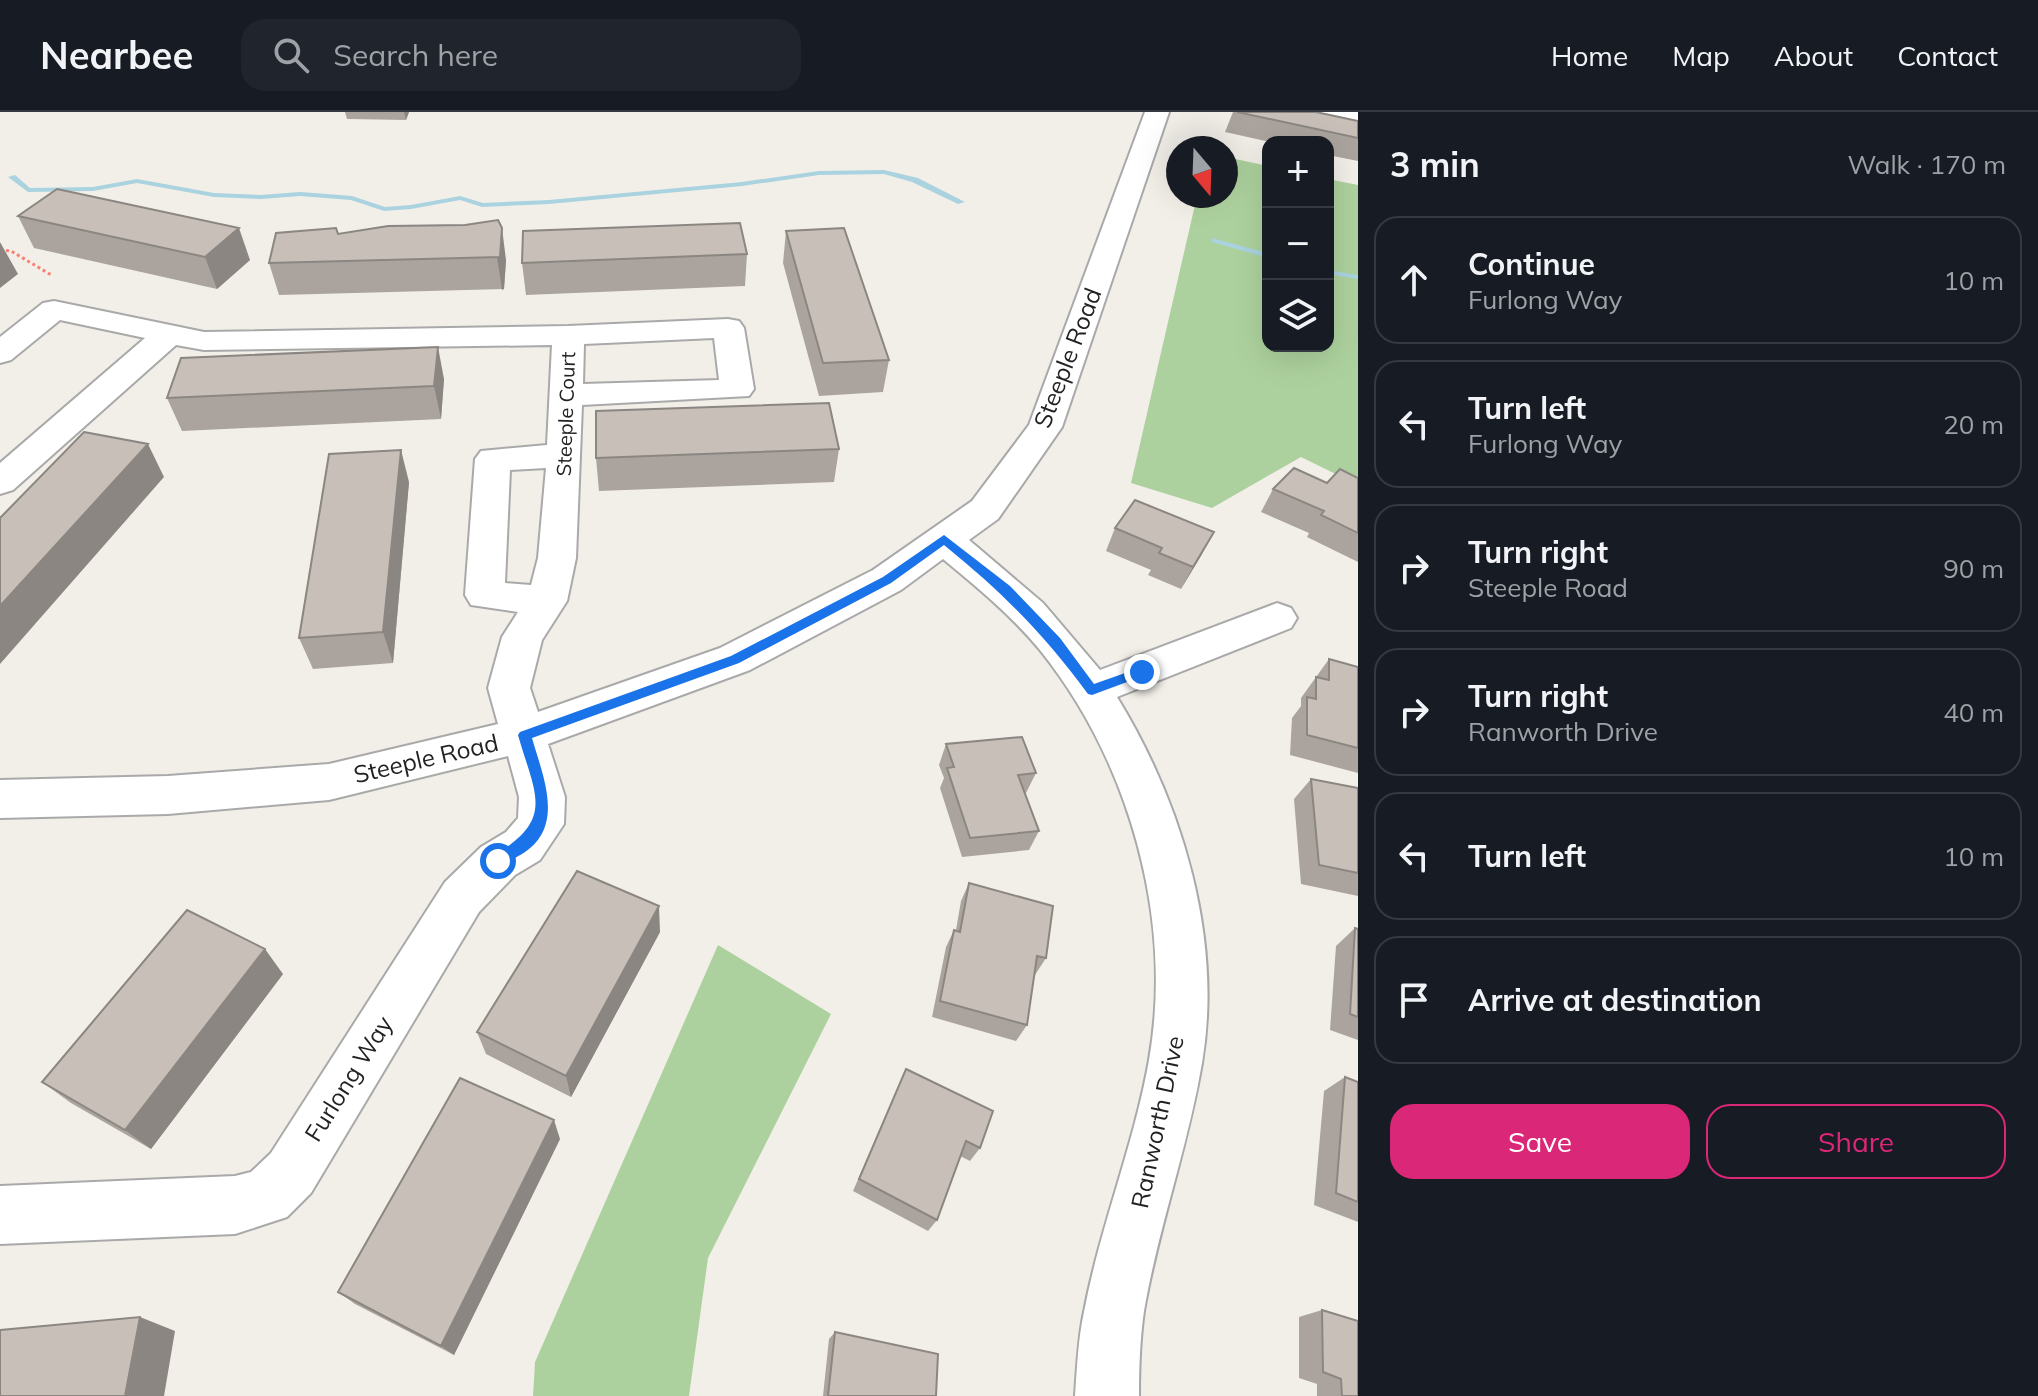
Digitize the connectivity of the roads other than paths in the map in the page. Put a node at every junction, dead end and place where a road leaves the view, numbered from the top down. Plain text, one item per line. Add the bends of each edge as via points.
1 (1157, 112) edge
2 (1323, 112) edge
3 (1358, 119) edge
4 (169, 334) junction
5 (568, 335) junction
6 (0, 353) edge
7 (566, 395) junction
8 (564, 456) junction
9 (0, 482) edge
10 (944, 539) junction
11 (547, 601) junction
12 (1277, 618) dead end
13 (1092, 690) junction
14 (524, 735) junction
15 (0, 799) edge
16 (0, 1215) edge
17 (1107, 1396) edge

1 - 10 street, Steeple Road via 1045,427 985,510
2 - 3 street
4 - 5 street, Steeple Court via 204,341
4 - 6 street, Steeple Court via 54,310
4 - 9 street
5 - 7 street, Steeple Court
5 - 7 street via 728,328 737,389
7 - 8 street, Steeple Court
8 - 11 street, Steeple Court via 557,558
8 - 11 street via 493,459 485,595
10 - 13 street, Ranworth Drive via 1006,589
10 - 14 street, Steeple Road via 887,580 735,659
11 - 14 street, Steeple Court via 522,637 509,688
12 - 13 street
13 - 17 street, Ranworth Drive via 1133,766 1165,859 1177,912 1181,1003 1176,1058 1112,1323
14 - 15 street, Steeple Road via 329,782 168,795
14 - 16 street, Furlong Way via 542,797 541,824 462,897 291,1173 267,1197 235,1205

